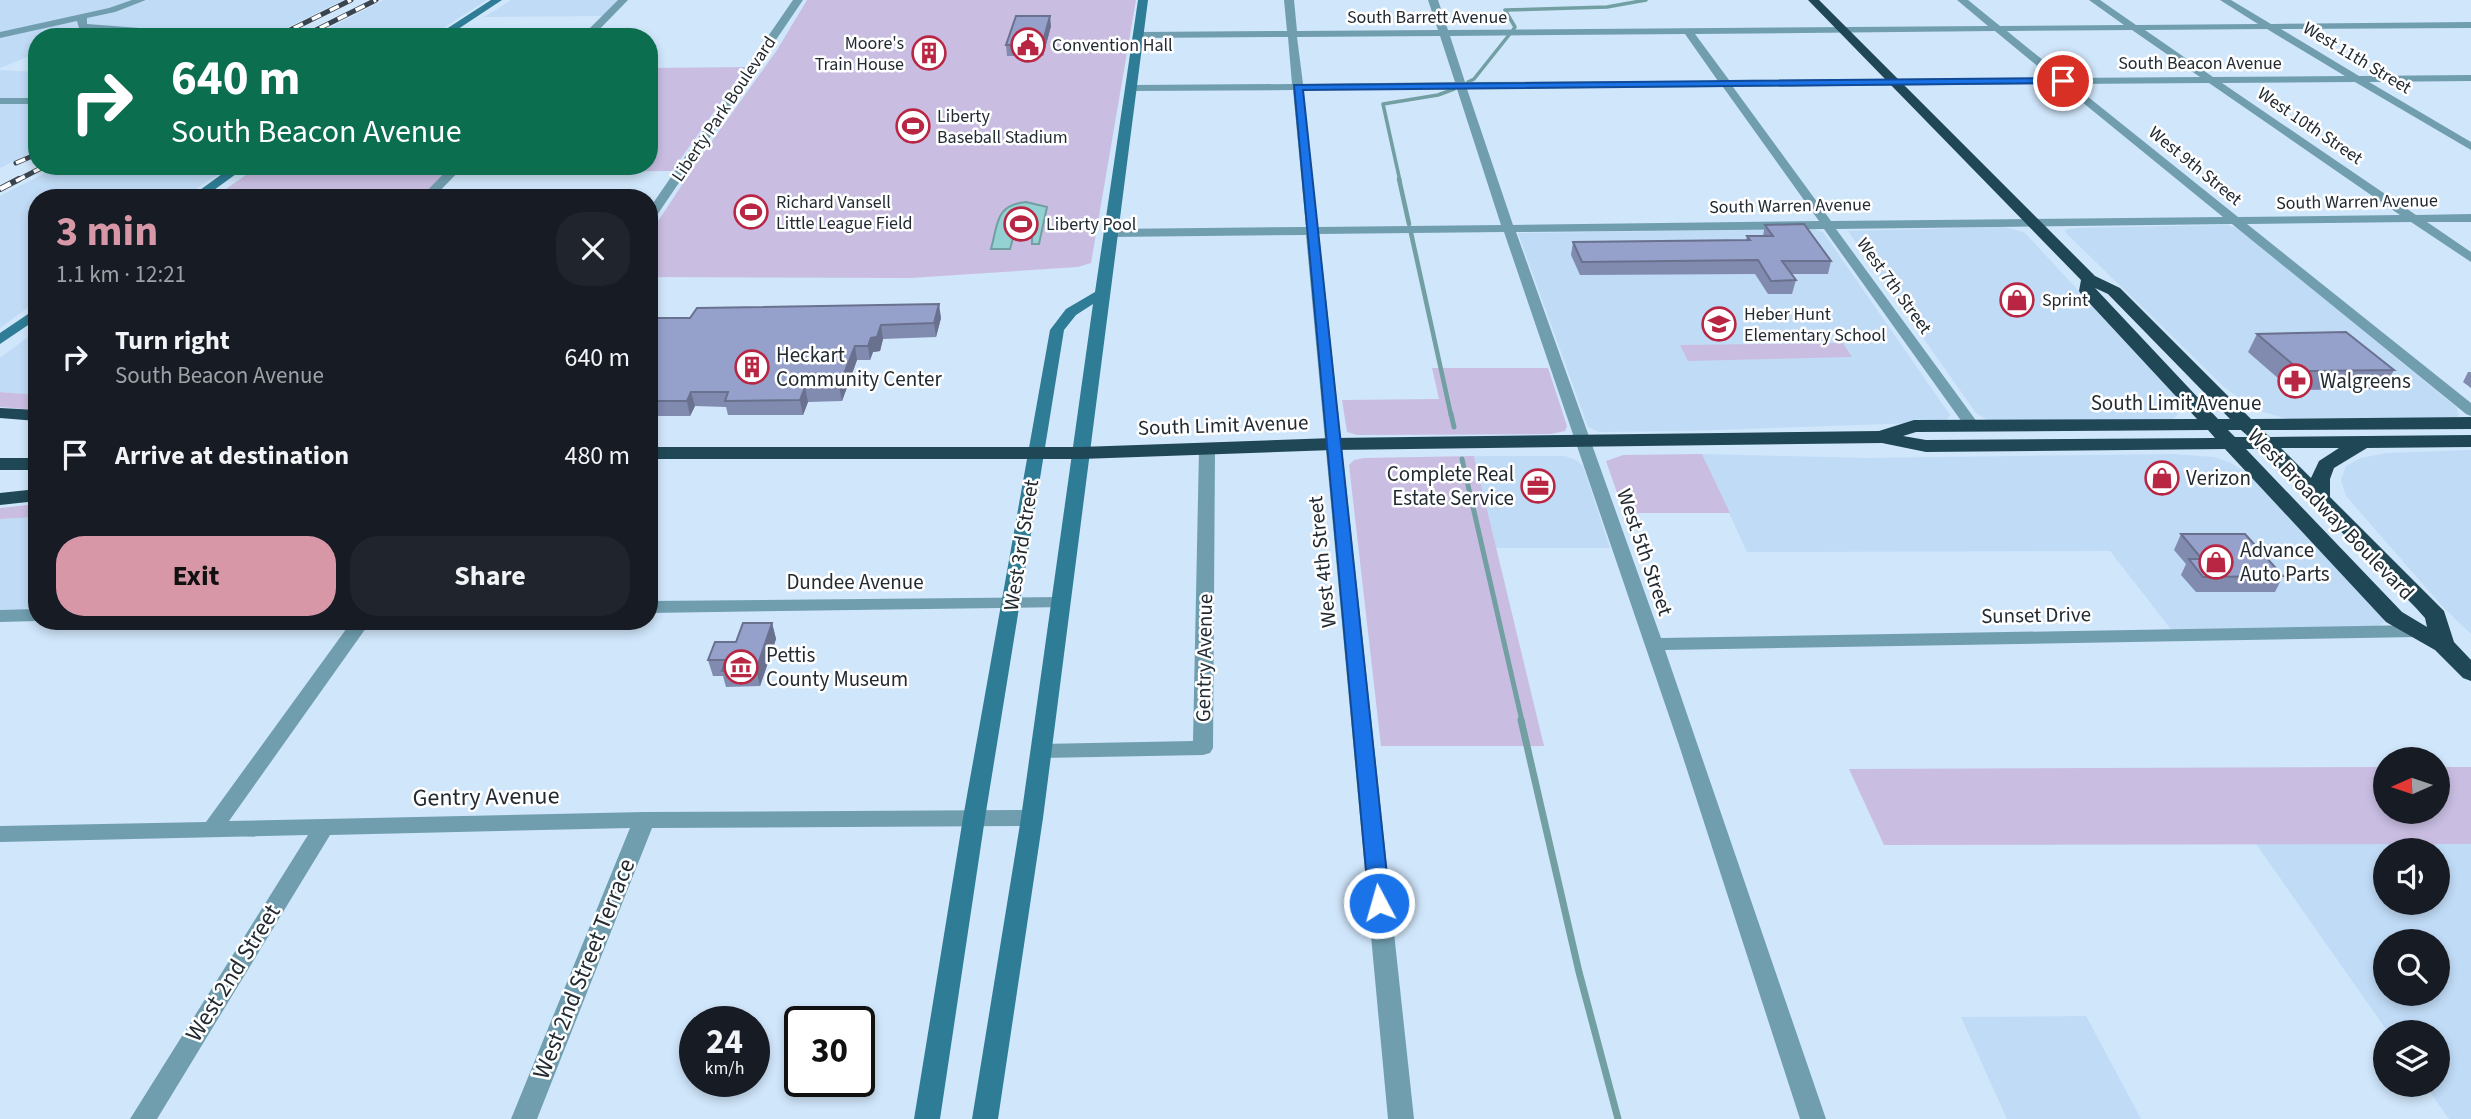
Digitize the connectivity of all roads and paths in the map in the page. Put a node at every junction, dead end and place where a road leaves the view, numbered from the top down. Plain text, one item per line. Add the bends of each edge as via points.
1 (141, 0) edge
2 (497, 0) edge
3 (623, 0) edge
4 (798, 0) edge
5 (1143, 0) edge
6 (1289, 0) edge
7 (1433, 0) edge
8 (1813, 0) edge
9 (1962, 0) edge
10 (2094, 0) edge
11 (2225, 0) edge
12 (82, 17) junction
13 (2471, 25) edge
14 (2270, 27) junction
15 (32, 28) edge
16 (91, 28) edge
17 (453, 28) edge
18 (595, 28) edge
19 (2135, 28) junction
20 (28, 29) edge
21 (1998, 29) junction
22 (1842, 30) junction
23 (1688, 31) junction
24 (1444, 33) junction
25 (1292, 34) junction
26 (0, 35) edge
27 (1138, 35) junction
28 (2471, 78) edge
29 (2358, 79) junction
30 (2211, 80) junction
31 (2063, 81) junction
32 (1894, 82) junction
33 (1726, 84) junction
34 (1461, 86) junction
35 (1298, 87) junction
36 (1130, 89) junction
37 (0, 101) edge
38 (28, 101) edge
39 (2471, 147) edge
40 (228, 175) edge
41 (448, 175) edge
42 (208, 189) edge
43 (435, 189) edge
44 (658, 196) edge
45 (2471, 218) edge
46 (2414, 219) junction
47 (2235, 221) junction
48 (1827, 223) junction
49 (2032, 223) junction
50 (1508, 227) junction
51 (1312, 230) junction
52 (1110, 233) junction
53 (2471, 258) edge
54 (2089, 279) junction
55 (1103, 293) junction
56 (28, 319) edge
57 (0, 340) edge
58 (2471, 411) edge
59 (0, 413) edge
60 (28, 415) edge
61 (2471, 423) edge
62 (2245, 425) junction
63 (1972, 426) junction
64 (2211, 426) junction
65 (1882, 437) junction
66 (1582, 441) junction
67 (2471, 441) edge
68 (2371, 442) junction
69 (2263, 443) junction
70 (1333, 444) junction
71 (2228, 444) junction
72 (1207, 450) junction
73 (658, 453) edge
74 (1035, 453) junction
75 (1081, 453) junction
76 (0, 464) edge
77 (28, 464) edge
78 (28, 496) edge
79 (0, 499) edge
80 (2320, 501) junction
81 (1011, 603) junction
82 (1060, 603) junction
83 (658, 607) edge
84 (28, 615) edge
85 (0, 616) edge
86 (356, 630) edge
87 (2418, 631) junction
88 (1654, 644) junction
89 (2443, 645) junction
90 (2471, 673) edge
91 (1041, 751) junction
92 (974, 818) junction
93 (1032, 818) junction
94 (644, 820) junction
95 (324, 827) junction
96 (212, 829) junction
97 (3, 837) edge
98 (143, 1119) edge
99 (524, 1119) edge
100 (927, 1119) edge
101 (985, 1119) edge
102 (1401, 1119) edge
103 (1813, 1119) edge

1 - 12 street
2 - 17 street
3 - 18 street
4 - 44 street, Liberty Park Boulevard
5 - 27 street
6 - 25 street, West 4th Street
7 - 24 street, West 5th Street
8 - 22 highway, West Broadway Boulevard
9 - 21 street, West 9th Street
10 - 19 street, West 10th Street
11 - 14 street, West 11th Street
12 - 15 street
12 - 16 street via 82,26
13 - 14 street, South Barrett Avenue
14 - 19 street, South Barrett Avenue
14 - 29 street, West 11th Street
19 - 21 street, South Barrett Avenue
19 - 30 street, West 10th Street
20 - 26 street
21 - 22 street, South Barrett Avenue
21 - 31 street, West 9th Street
22 - 23 street, South Barrett Avenue
22 - 32 highway, West Broadway Boulevard
23 - 24 street, South Barrett Avenue
23 - 33 street, West 7th Street
24 - 25 street, South Barrett Avenue
24 - 34 street, West 5th Street
25 - 27 street, South Barrett Avenue
25 - 35 street, West 4th Street
27 - 36 street
28 - 29 street, South Beacon Avenue
29 - 30 street, South Beacon Avenue
29 - 39 street, West 11th Street
30 - 31 street, South Beacon Avenue
30 - 46 street, West 10th Street
31 - 32 street, South Beacon Avenue
31 - 47 street, West 9th Street
32 - 33 street, South Beacon Avenue
32 - 49 highway, West Broadway Boulevard
33 - 34 street, South Beacon Avenue
33 - 48 street, West 7th Street
34 - 35 street, South Beacon Avenue
34 - 50 street, West 5th Street
35 - 36 street, South Beacon Avenue
35 - 51 street, West 4th Street
36 - 52 street
37 - 38 street
40 - 42 street
41 - 43 street
45 - 46 street, South Warren Avenue
46 - 47 street, South Warren Avenue
46 - 53 street, West 10th Street
47 - 49 street, South Warren Avenue
47 - 58 street, West 9th Street
48 - 49 street, South Warren Avenue
48 - 50 street, South Warren Avenue
48 - 63 street, West 7th Street
49 - 54 highway, West Broadway Boulevard
50 - 51 street, South Warren Avenue
50 - 66 street, West 5th Street
51 - 52 street, South Warren Avenue
51 - 70 street, West 4th Street
52 - 55 street
54 - 62 highway, West Broadway Boulevard via 2114,291
54 - 64 highway, West Broadway Boulevard via 2087,291
55 - 74 street, West 3rd Street via 1071,312 1057,330
55 - 75 street
56 - 57 street
59 - 60 highway
61 - 62 highway, South Limit Avenue
62 - 64 highway, South Limit Avenue
62 - 69 highway, West Broadway Boulevard
63 - 64 highway, South Limit Avenue
63 - 65 highway, South Limit Avenue via 1914,426
64 - 71 highway, West Broadway Boulevard
65 - 66 highway, South Limit Avenue
65 - 71 highway, South Limit Avenue via 1926,446
66 - 70 highway, South Limit Avenue
66 - 88 street, West 5th Street
67 - 68 highway, South Limit Avenue
68 - 69 highway, South Limit Avenue
68 - 80 highway via 2330,458 2319,478
69 - 71 highway, South Limit Avenue
69 - 80 highway, West Broadway Boulevard
70 - 72 highway, South Limit Avenue
70 - 102 street, West 4th Street
71 - 87 highway, West Broadway Boulevard via 2394,617
72 - 75 highway, South Limit Avenue
72 - 91 street, Gentry Avenue via 1203,748
73 - 74 highway, South Limit Avenue
74 - 75 highway, South Limit Avenue
74 - 81 street, West 3rd Street
75 - 82 street
76 - 77 highway
78 - 79 highway
80 - 89 highway, West Broadway Boulevard via 2436,616
81 - 82 street, Dundee Avenue
81 - 83 street, Dundee Avenue
81 - 92 street, West 3rd Street
82 - 91 street
84 - 85 street
86 - 96 street
87 - 88 street, Sunset Drive
87 - 89 highway, West Broadway Boulevard
88 - 103 street, West 5th Street
89 - 90 highway, West Broadway Boulevard
91 - 93 street
92 - 93 street
92 - 94 street, Gentry Avenue
92 - 100 street, West 3rd Street
93 - 101 street
94 - 95 street, Gentry Avenue
94 - 99 street, West 2nd Street Terrace
95 - 96 street, Gentry Avenue
95 - 98 street, West 2nd Street
96 - 97 street, Gentry Avenue

